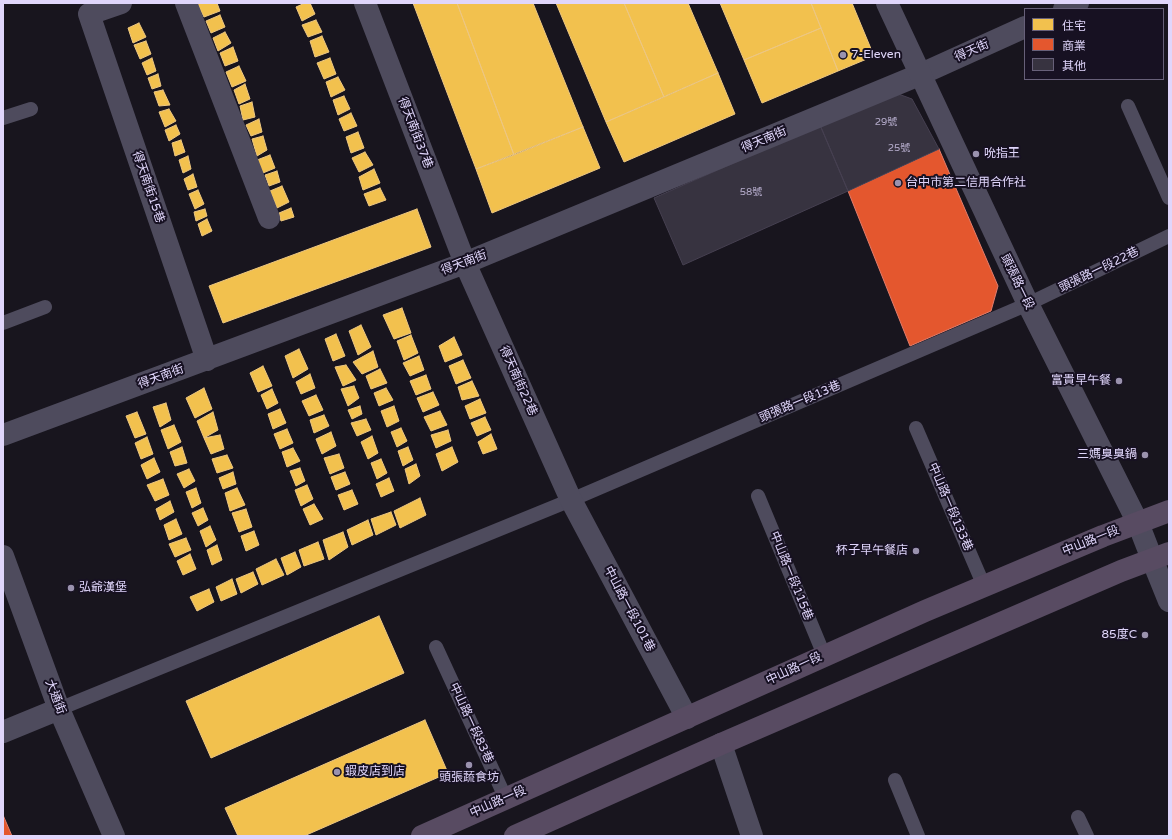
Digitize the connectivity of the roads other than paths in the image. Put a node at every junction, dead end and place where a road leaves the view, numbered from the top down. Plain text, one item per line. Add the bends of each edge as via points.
1 (121, 3) edge
2 (186, 3) edge
3 (366, 3) edge
4 (887, 3) edge
5 (1078, 3) edge
6 (1066, 8) edge
7 (1024, 27) edge
8 (919, 75) junction
9 (1128, 106) dead end
10 (31, 109) dead end
11 (3, 118) edge
12 (1169, 198) edge
13 (269, 218) dead end
14 (1169, 236) edge
15 (465, 263) junction
16 (1028, 304) junction
17 (45, 306) dead end
18 (3, 323) edge
19 (207, 360) junction
20 (916, 428) dead end
21 (3, 435) edge
22 (758, 496) dead end
23 (571, 500) junction
24 (1169, 511) edge
25 (1138, 522) junction
26 (3, 556) edge
27 (1160, 556) edge
28 (984, 586) junction
29 (1169, 601) edge
30 (436, 647) dead end
31 (824, 655) junction
32 (59, 709) junction
33 (687, 718) junction
34 (3, 732) edge
35 (721, 744) junction
36 (895, 780) dead end
37 (506, 799) junction
38 (1078, 817) dead end
39 (114, 836) edge
40 (422, 836) edge
41 (515, 836) edge
42 (752, 836) edge
43 (918, 836) edge
44 (1086, 836) edge

1 - 19 street, 得天南街15巷 via 90,14
2 - 13 street
3 - 15 street, 得天南街37巷
4 - 8 street, 頭張路一段
5 - 6 street
7 - 8 street, 得天街
8 - 15 street, 得天南街
8 - 16 street, 頭張路一段
9 - 12 lane
10 - 11 lane
14 - 16 lane, 頭張路一段22巷
15 - 19 street, 得天南街
15 - 23 street, 得天南街22巷
16 - 23 lane, 頭張路一段13巷
16 - 25 street, 頭張路一段
17 - 18 lane
19 - 21 street, 得天南街
20 - 28 lane, 中山路一段133巷
22 - 31 lane, 中山路一段115巷
23 - 32 lane, 頭張路一段13巷
23 - 33 street, 中山路一段101巷
24 - 25 main road, 中山路一段
25 - 27 street, 頭張路一段
25 - 28 main road, 中山路一段
26 - 32 street, 大通街
27 - 29 street, 頭張路一段
27 - 35 main road
28 - 31 main road, 中山路一段
30 - 37 lane, 中山路一段83巷
31 - 33 main road, 中山路一段
32 - 34 street
32 - 39 street, 大通街
33 - 37 main road, 中山路一段
35 - 41 main road
35 - 42 street
36 - 43 lane
37 - 40 main road, 中山路一段
38 - 44 lane

